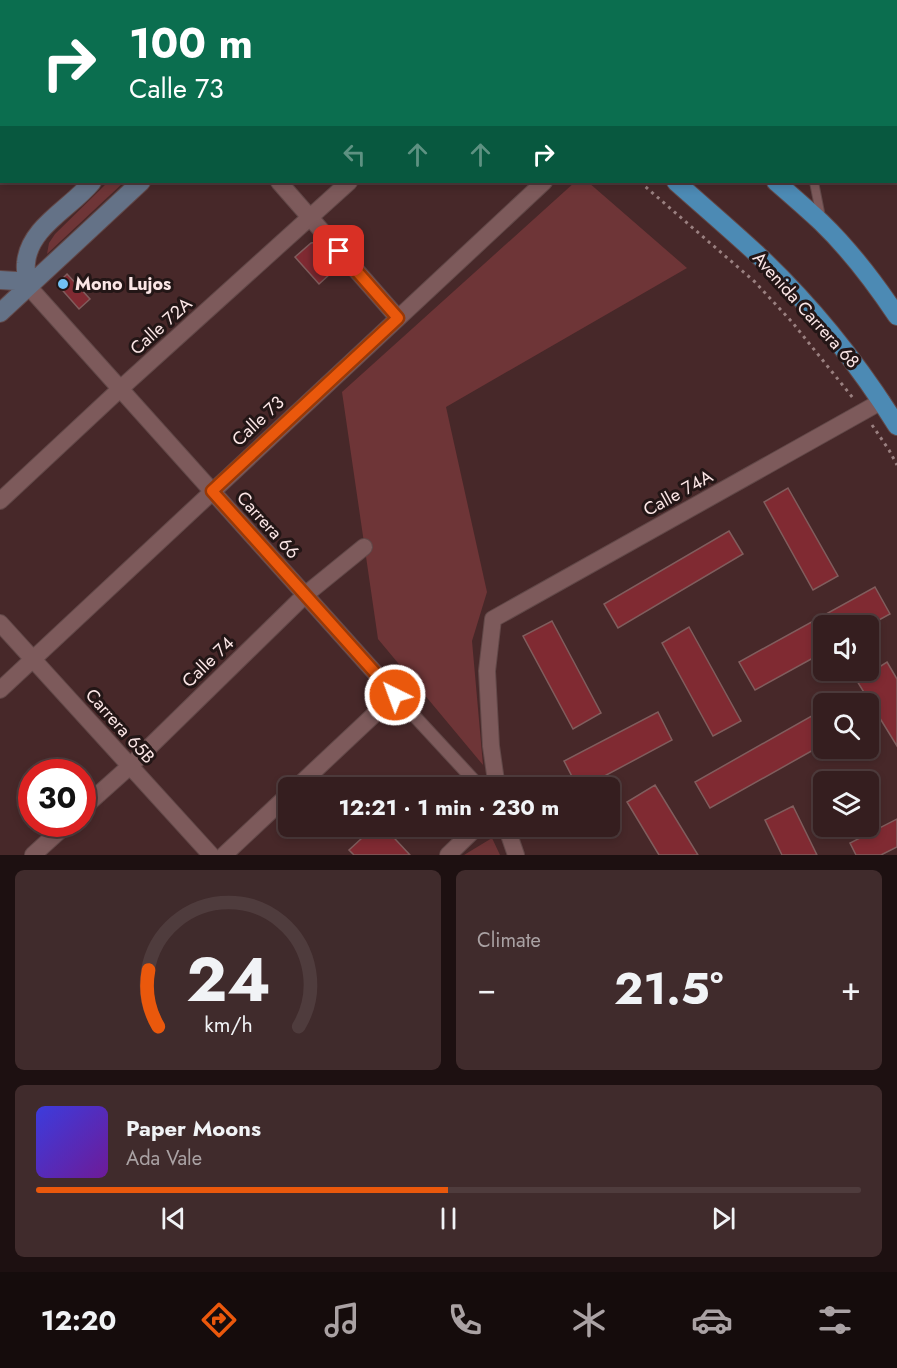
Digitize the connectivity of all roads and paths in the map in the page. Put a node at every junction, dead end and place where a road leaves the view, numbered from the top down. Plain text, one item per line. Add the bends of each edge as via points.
1 (91, 183) edge
2 (140, 183) edge
3 (280, 183) edge
4 (348, 183) edge
5 (543, 183) edge
6 (641, 183) edge
7 (677, 183) edge
8 (814, 183) edge
9 (792, 189) edge
10 (310, 217) junction
11 (822, 223) junction
12 (0, 280) edge
13 (28, 286) junction
14 (0, 313) edge
15 (897, 316) edge
16 (398, 318) junction
17 (120, 389) junction
18 (882, 401) junction
19 (862, 412) junction
20 (897, 426) edge
21 (897, 465) edge
22 (212, 491) junction
23 (0, 501) edge
24 (364, 547) dead end
25 (305, 595) junction
26 (0, 623) edge
27 (33, 659) junction
28 (0, 690) edge
29 (395, 695) junction
30 (130, 766) junction
31 (308, 777) edge
32 (472, 777) edge
33 (495, 777) edge
34 (96, 796) edge
35 (278, 804) edge
36 (53, 837) edge
37 (467, 837) edge
38 (510, 837) edge
39 (33, 855) edge
40 (211, 855) edge
41 (224, 855) edge
42 (448, 855) edge
43 (516, 855) edge

1 - 13 main road via 32,241 26,263
2 - 13 main road
3 - 10 street
4 - 10 street, Calle 72A
5 - 16 street, Calle 73
6 - 19 path via 755,282 800,331
7 - 18 main road, Avenida Carrera 68 via 794,291
8 - 11 lane
9 - 11 main road
10 - 16 street
10 - 17 street, Calle 72A
11 - 15 main road
12 - 13 main road
13 - 14 main road
13 - 17 street, Carrera 66
16 - 22 street, Calle 73
17 - 22 street, Carrera 66
17 - 23 street, Calle 72A
18 - 19 street, Calle 74A
18 - 20 main road, Avenida Carrera 68
19 - 21 path
19 - 33 street, Calle 74A via 494,620 487,671
22 - 25 street, Carrera 66
22 - 27 street, Calle 73
24 - 25 street, Calle 74
25 - 29 street, Carrera 66
25 - 30 street, Calle 74
26 - 27 street, Carrera 65B
27 - 28 street, Calle 73
27 - 30 street, Carrera 65B
29 - 31 street
29 - 32 street, Carrera 66
30 - 34 street, Calle 74
30 - 40 street, Carrera 65B
35 - 41 street
36 - 39 street
37 - 42 street
38 - 43 street

